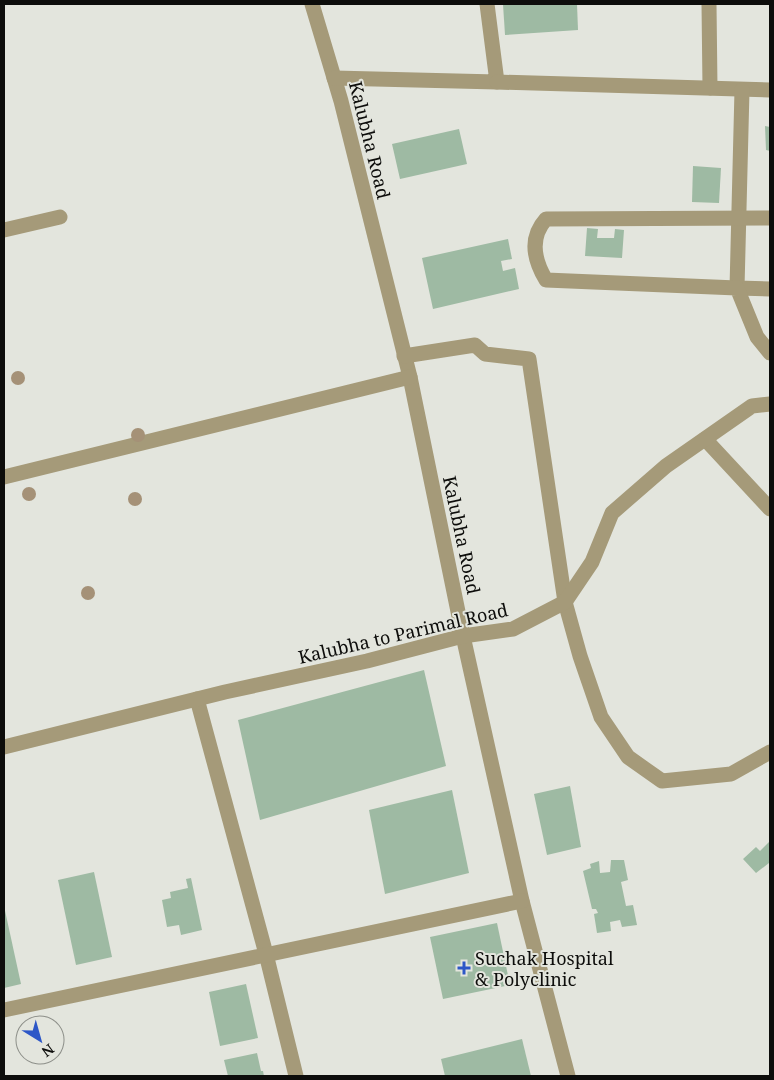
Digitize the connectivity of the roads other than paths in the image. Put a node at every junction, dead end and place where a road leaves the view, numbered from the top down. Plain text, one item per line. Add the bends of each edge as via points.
1 (312, 4) edge
2 (487, 4) edge
3 (709, 4) edge
4 (334, 78) junction
5 (497, 82) junction
6 (710, 88) junction
7 (742, 90) junction
8 (770, 90) edge
9 (60, 217) dead end
10 (738, 217) junction
11 (770, 218) edge
12 (4, 230) edge
13 (737, 288) junction
14 (770, 289) edge
15 (770, 353) edge
16 (404, 356) junction
17 (410, 377) junction
18 (770, 404) edge
19 (705, 439) junction
20 (4, 476) edge
21 (770, 509) edge
22 (565, 602) junction
23 (463, 636) junction
24 (197, 698) junction
25 (4, 747) edge
26 (770, 752) edge
27 (522, 901) junction
28 (266, 954) junction
29 (4, 1010) edge
30 (296, 1076) edge
31 (568, 1076) edge

1 - 4 street, Kalubha Road
2 - 5 street
3 - 6 street
4 - 5 street
4 - 16 street, Kalubha Road
5 - 6 street
6 - 7 street
7 - 8 street
7 - 10 street
9 - 12 street
10 - 11 street
10 - 13 street
10 - 13 street via 546,219 538,228 535,256 546,280
13 - 14 street
13 - 15 street via 757,337
16 - 17 street, Kalubha Road
16 - 22 street via 475,345 485,354 529,359
17 - 20 street
17 - 23 street, Kalubha Road
18 - 19 street, Kalubha to Parimal Road via 752,406
19 - 21 street
19 - 22 street, Kalubha to Parimal Road via 666,466 612,513 592,562
22 - 23 street, Kalubha to Parimal Road via 513,629
22 - 26 street via 601,717 628,757 662,781 731,774
23 - 24 street, Kalubha to Parimal Road via 367,661
23 - 27 street, Kalubha Road
24 - 25 street, Kalubha to Parimal Road
24 - 28 street
27 - 28 street
27 - 31 street, Kalubha Road
28 - 29 street
28 - 30 street

